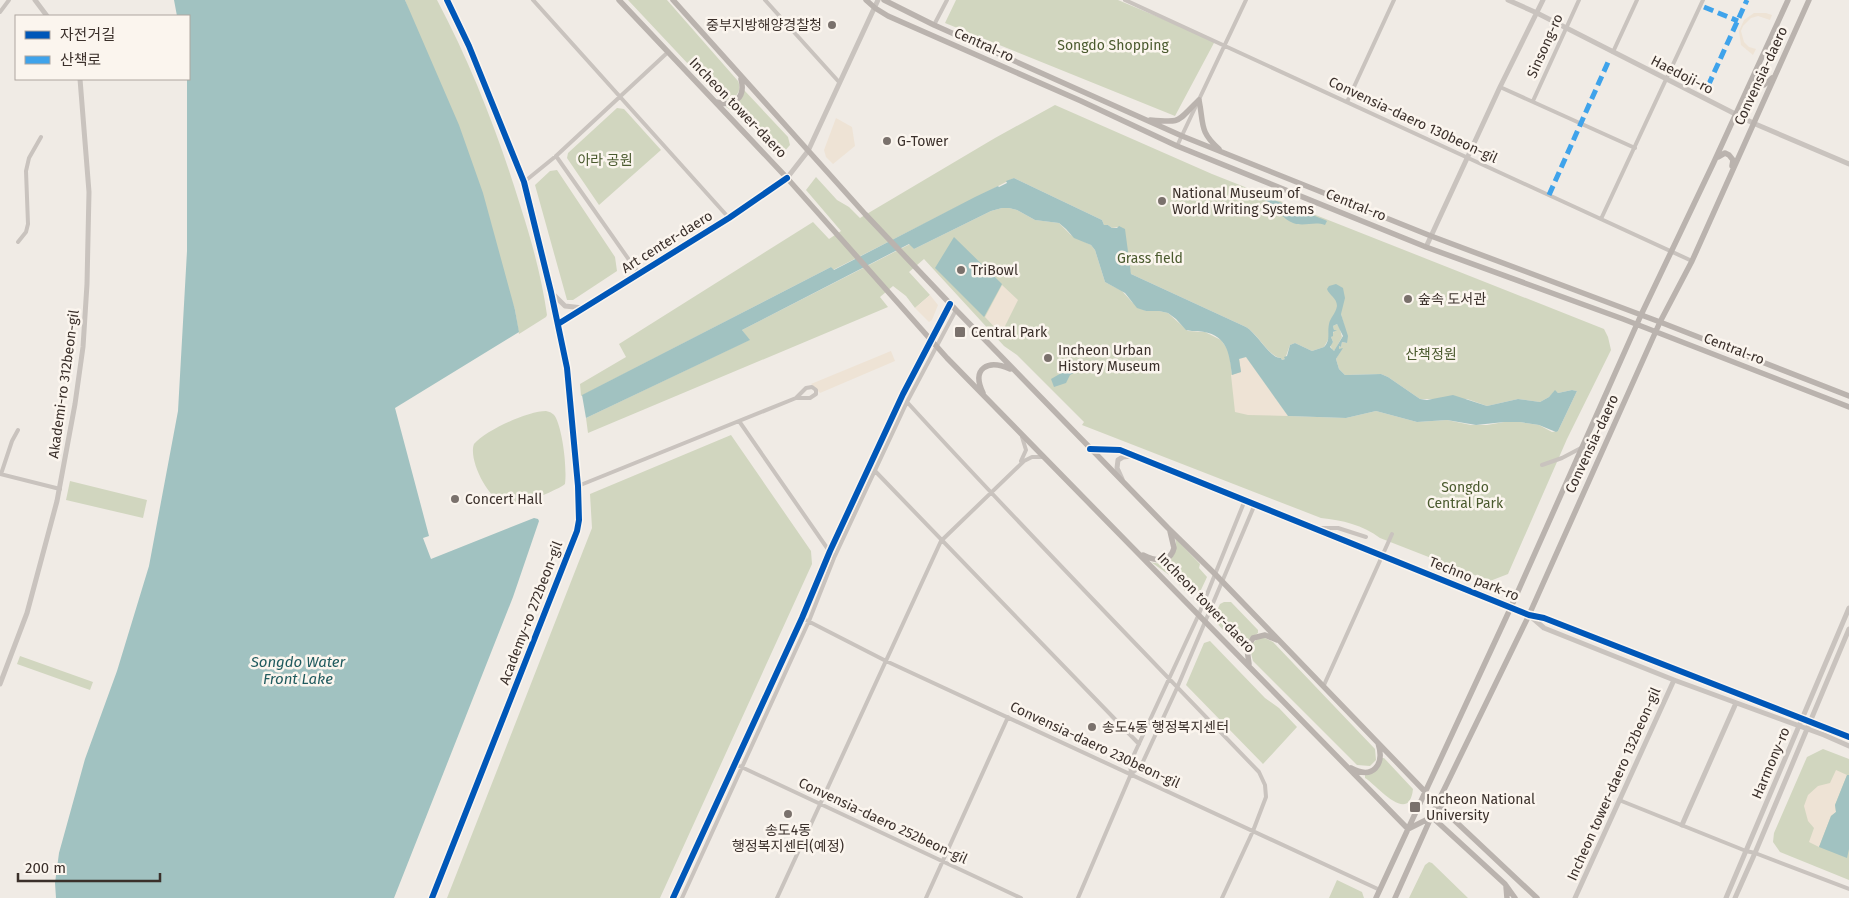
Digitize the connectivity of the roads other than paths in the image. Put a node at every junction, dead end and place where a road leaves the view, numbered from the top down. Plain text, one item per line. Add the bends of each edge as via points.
1 (9, 0) edge
2 (36, 0) edge
3 (447, 0) edge
4 (532, 0) edge
5 (619, 0) edge
6 (673, 0) edge
7 (765, 0) edge
8 (866, 0) edge
9 (878, 0) edge
10 (884, 0) edge
11 (947, 0) edge
12 (1125, 0) edge
13 (1246, 0) edge
14 (1394, 0) edge
15 (1508, 0) edge
16 (1543, 0) edge
17 (1579, 0) edge
18 (1638, 0) edge
19 (1703, 0) edge
20 (1788, 0) edge
21 (1809, 0) edge
22 (875, 8) junction
23 (0, 12) edge
24 (1537, 13) junction
25 (46, 15) edge
26 (934, 25) junction
27 (1566, 28) junction
28 (1226, 46) junction
29 (1613, 52) junction
30 (667, 53) junction
31 (1758, 66) junction
32 (1775, 75) junction
33 (741, 78) junction
34 (1667, 79) junction
35 (80, 80) edge
36 (839, 82) junction
37 (1500, 87) junction
38 (620, 96) junction
39 (1199, 100) junction
40 (1533, 101) junction
41 (716, 102) junction
42 (1347, 102) junction
43 (1736, 115) junction
44 (1144, 120) junction
45 (1753, 123) junction
46 (1182, 136) junction
47 (41, 137) dead end
48 (1177, 146) junction
49 (1634, 148) junction
50 (808, 151) junction
51 (1222, 152) junction
52 (556, 156) junction
53 (1468, 158) junction
54 (1713, 164) junction
55 (1849, 164) edge
56 (1732, 170) junction
57 (787, 178) junction
58 (524, 182) junction
59 (729, 218) junction
60 (1601, 219) junction
61 (1431, 236) junction
62 (18, 242) dead end
63 (1426, 247) junction
64 (1672, 251) junction
65 (1692, 261) junction
66 (639, 274) junction
67 (551, 292) junction
68 (950, 304) junction
69 (584, 308) junction
70 (956, 310) junction
71 (1641, 315) junction
72 (1660, 322) junction
73 (558, 324) junction
74 (1637, 324) junction
75 (1656, 332) junction
76 (931, 340) junction
77 (937, 347) junction
78 (1015, 371) junction
79 (1849, 396) edge
80 (796, 398) junction
81 (986, 398) junction
82 (907, 402) junction
83 (1849, 406) edge
84 (739, 421) junction
85 (18, 430) dead end
86 (1020, 434) junction
87 (1584, 444) junction
88 (1090, 449) junction
89 (1136, 456) junction
90 (1045, 459) junction
91 (1542, 465) dead end
92 (1017, 467) junction
93 (876, 472) junction
94 (0, 474) edge
95 (1125, 483) junction
96 (578, 486) junction
97 (60, 489) junction
98 (990, 492) junction
99 (1245, 500) junction
100 (1255, 504) junction
101 (1168, 528) junction
102 (1315, 528) junction
103 (1392, 534) dead end
104 (1366, 538) dead end
105 (941, 541) junction
106 (830, 551) junction
107 (1139, 553) junction
108 (1383, 555) junction
109 (834, 558) junction
110 (1215, 574) junction
111 (1223, 582) junction
112 (1511, 607) junction
113 (1849, 608) edge
114 (1199, 614) junction
115 (1529, 615) junction
116 (802, 618) junction
117 (809, 621) junction
118 (1206, 622) junction
119 (1849, 629) edge
120 (1281, 642) junction
121 (886, 661) junction
122 (1251, 667) junction
123 (1168, 680) junction
124 (1674, 680) junction
125 (0, 684) edge
126 (1324, 686) junction
127 (1177, 688) junction
128 (1736, 703) junction
129 (1008, 718) junction
130 (1802, 720) junction
131 (1809, 722) junction
132 (1799, 726) junction
133 (1807, 729) junction
134 (1849, 737) edge
135 (1375, 738) junction
136 (1139, 744) junction
137 (1849, 746) edge
138 (735, 764) junction
139 (1345, 764) junction
140 (742, 768) junction
141 (1131, 774) junction
142 (1426, 791) junction
143 (1619, 800) junction
144 (1438, 804) junction
145 (820, 805) junction
146 (1432, 817) junction
147 (1682, 825) junction
148 (1408, 829) junction
149 (1253, 831) junction
150 (1746, 851) junction
151 (1756, 853) junction
152 (943, 862) junction
153 (1506, 884) junction
154 (1849, 889) edge
155 (1380, 890) junction
156 (432, 898) edge
157 (673, 898) edge
158 (682, 898) edge
159 (777, 898) edge
160 (926, 898) edge
161 (1021, 898) edge
162 (1078, 898) edge
163 (1222, 898) edge
164 (1376, 898) edge
165 (1395, 898) edge
166 (1507, 898) edge
167 (1515, 898) edge
168 (1537, 898) edge
169 (1575, 898) edge
170 (1726, 898) edge
171 (1735, 898) edge

1 - 23 street
2 - 25 street
3 - 58 street
4 - 38 street
5 - 30 main road, Incheon tower-daero
6 - 33 main road, Incheon tower-daero
7 - 36 street
8 - 22 main road, Central-ro
9 - 22 street, Art center-daero
10 - 26 main road, Central-ro
11 - 26 street
12 - 28 street, Convensia-daero 130beon-gil
13 - 28 street
14 - 42 street
15 - 24 street, Haedoji-ro
16 - 24 street
17 - 27 street, Sinsong-ro
18 - 29 street
19 - 34 street
20 - 31 main road, Convensia-daero
21 - 32 main road, Convensia-daero
22 - 36 street, Art center-daero
22 - 48 main road, Central-ro
24 - 27 street, Haedoji-ro
24 - 37 street
26 - 44 main road, Central-ro
27 - 29 street, Haedoji-ro
27 - 40 street, Sinsong-ro
28 - 39 street
28 - 42 street, Convensia-daero 130beon-gil
29 - 34 street, Haedoji-ro
30 - 38 street
30 - 41 main road, Incheon tower-daero
31 - 32 main road via 1758,85 1764,86
31 - 43 main road, Convensia-daero
32 - 45 main road, Convensia-daero
33 - 41 main road via 742,89 738,99 729,104
33 - 50 main road, Incheon tower-daero
34 - 43 street, Haedoji-ro
34 - 49 street
35 - 97 street, Akademi-ro 312beon-gil via 89,192 88,284 82,356
36 - 50 street, Art center-daero
37 - 40 street
37 - 53 street
38 - 52 street
38 - 59 street
39 - 44 main road via 1177,122
39 - 46 street
39 - 51 main road via 1203,131
40 - 49 street
41 - 57 main road, Incheon tower-daero
42 - 53 street, Convensia-daero 130beon-gil
43 - 45 street, Haedoji-ro
43 - 54 main road, Convensia-daero
44 - 46 main road, Central-ro
45 - 55 street, Haedoji-ro
45 - 56 main road, Convensia-daero
46 - 48 street
46 - 51 main road, Central-ro
47 - 62 street via 29,158 26,171 28,224
48 - 63 main road, Central-ro
49 - 60 street
50 - 57 street, Art center-daero
50 - 68 main road, Incheon tower-daero
51 - 61 main road, Central-ro
52 - 58 street
52 - 66 street
53 - 60 street, Convensia-daero 130beon-gil
53 - 61 street
54 - 56 main road via 1721,154 1727,154 1733,160
54 - 64 main road, Convensia-daero
56 - 65 main road, Convensia-daero
57 - 59 street, Art center-daero
57 - 76 main road, Incheon tower-daero
58 - 67 street
59 - 66 street, Art center-daero
60 - 64 street, Convensia-daero 130beon-gil
61 - 63 street
61 - 71 main road, Central-ro
63 - 74 main road, Central-ro
64 - 65 street, Convensia-daero 130beon-gil
64 - 71 main road, Convensia-daero
65 - 72 main road, Convensia-daero
66 - 69 street, Art center-daero
67 - 69 street via 565,306
67 - 73 street
68 - 70 main road, Incheon tower-daero
68 - 76 street
69 - 73 street, Art center-daero
70 - 77 street
70 - 78 main road, Incheon tower-daero
71 - 72 main road, Central-ro
71 - 74 main road, Convensia-daero
72 - 75 main road, Convensia-daero
72 - 79 main road, Central-ro
73 - 96 street, Academy-ro 272beon-gil via 567,368
74 - 75 main road, Central-ro
74 - 87 main road, Convensia-daero
75 - 83 main road, Central-ro
75 - 115 main road, Convensia-daero
76 - 77 main road, Incheon tower-daero
76 - 106 street
77 - 81 main road, Incheon tower-daero
77 - 82 street
78 - 81 main road via 995,364 983,368 979,381
78 - 88 main road, Incheon tower-daero
80 - 80 street via 813,396 815,388 808,387
80 - 84 street
81 - 86 main road, Incheon tower-daero
82 - 93 street
82 - 98 street
84 - 96 street
84 - 106 street
85 - 94 street
86 - 90 main road, Incheon tower-daero
86 - 92 street via 1026,450
87 - 91 street via 1576,452
87 - 112 main road, Convensia-daero
88 - 89 street, Techno park-ro via 1115,448
88 - 95 main road, Incheon tower-daero
89 - 95 street via 1123,457 1117,463
89 - 99 street, Techno park-ro
90 - 92 street via 1032,456
90 - 107 main road, Incheon tower-daero
92 - 98 street
93 - 105 street
93 - 109 street
94 - 97 street
95 - 101 main road, Incheon tower-daero
96 - 156 street, Academy-ro 272beon-gil via 577,531
97 - 125 street, Akademi-ro 312beon-gil via 27,613
98 - 105 street
98 - 123 street
99 - 100 street, Techno park-ro
99 - 110 street
100 - 102 street, Techno park-ro
100 - 111 street
101 - 107 main road via 1174,544 1170,556 1157,561
101 - 110 main road, Incheon tower-daero
102 - 104 street via 1338,528
102 - 108 street, Techno park-ro
103 - 108 street
105 - 121 street
105 - 136 street
106 - 109 street
106 - 116 street
107 - 114 main road, Incheon tower-daero
108 - 112 street, Techno park-ro
108 - 126 street
109 - 117 street
110 - 111 main road, Incheon tower-daero
110 - 114 street
111 - 118 street
111 - 120 main road, Incheon tower-daero
112 - 115 street, Techno park-ro
112 - 142 main road
113 - 130 street, Harmony-ro
114 - 118 main road, Incheon tower-daero
114 - 123 street
115 - 124 street, Techno park-ro via 1544,628
115 - 130 street, Techno park-ro via 1544,618
115 - 144 main road, Convensia-daero
116 - 117 street, Convensia-daero 230beon-gil
116 - 138 street
117 - 121 street, Convensia-daero 230beon-gil
117 - 140 street
118 - 122 main road, Incheon tower-daero
118 - 127 street
119 - 131 street, Harmony-ro
120 - 122 main road via 1265,635 1253,638 1246,651
120 - 126 main road, Incheon tower-daero
121 - 129 street, Convensia-daero 230beon-gil
121 - 145 street
122 - 139 main road, Incheon tower-daero
123 - 127 street
123 - 136 street
124 - 128 street, Techno park-ro
124 - 143 street, Incheon tower-daero 132beon-gil
126 - 135 main road, Incheon tower-daero
127 - 141 street via 1141,766
127 - 149 street via 1259,772 1266,797
128 - 132 street, Techno park-ro
128 - 147 street
129 - 141 street, Convensia-daero 230beon-gil
129 - 152 street
130 - 131 street, Techno park-ro
130 - 132 street, Harmony-ro
131 - 133 street, Harmony-ro
131 - 134 street, Techno park-ro
132 - 133 street, Techno park-ro
132 - 150 street, Harmony-ro
133 - 137 street, Techno park-ro
133 - 151 street, Harmony-ro
135 - 139 main road via 1380,757 1374,770 1361,772
135 - 142 main road, Incheon tower-daero
136 - 141 street via 1130,763
138 - 140 street, Convensia-daero 252beon-gil
138 - 157 street
139 - 148 main road, Incheon tower-daero
140 - 145 street, Convensia-daero 252beon-gil
140 - 158 street
141 - 149 street, Convensia-daero 230beon-gil
141 - 162 street
142 - 144 main road, Incheon tower-daero
142 - 148 main road
143 - 147 street
143 - 169 street, Incheon tower-daero 132beon-gil
144 - 146 main road, Convensia-daero
144 - 168 main road, Incheon tower-daero
145 - 152 street, Convensia-daero 252beon-gil
145 - 159 street
146 - 148 main road
146 - 153 main road
146 - 165 main road, Convensia-daero
147 - 150 street
148 - 155 main road
149 - 155 street, Convensia-daero 230beon-gil
149 - 163 street
150 - 151 street
150 - 170 street, Harmony-ro
151 - 154 street
151 - 171 street, Harmony-ro
152 - 160 street
152 - 161 street, Convensia-daero 252beon-gil
153 - 166 main road
153 - 167 main road
155 - 164 main road

